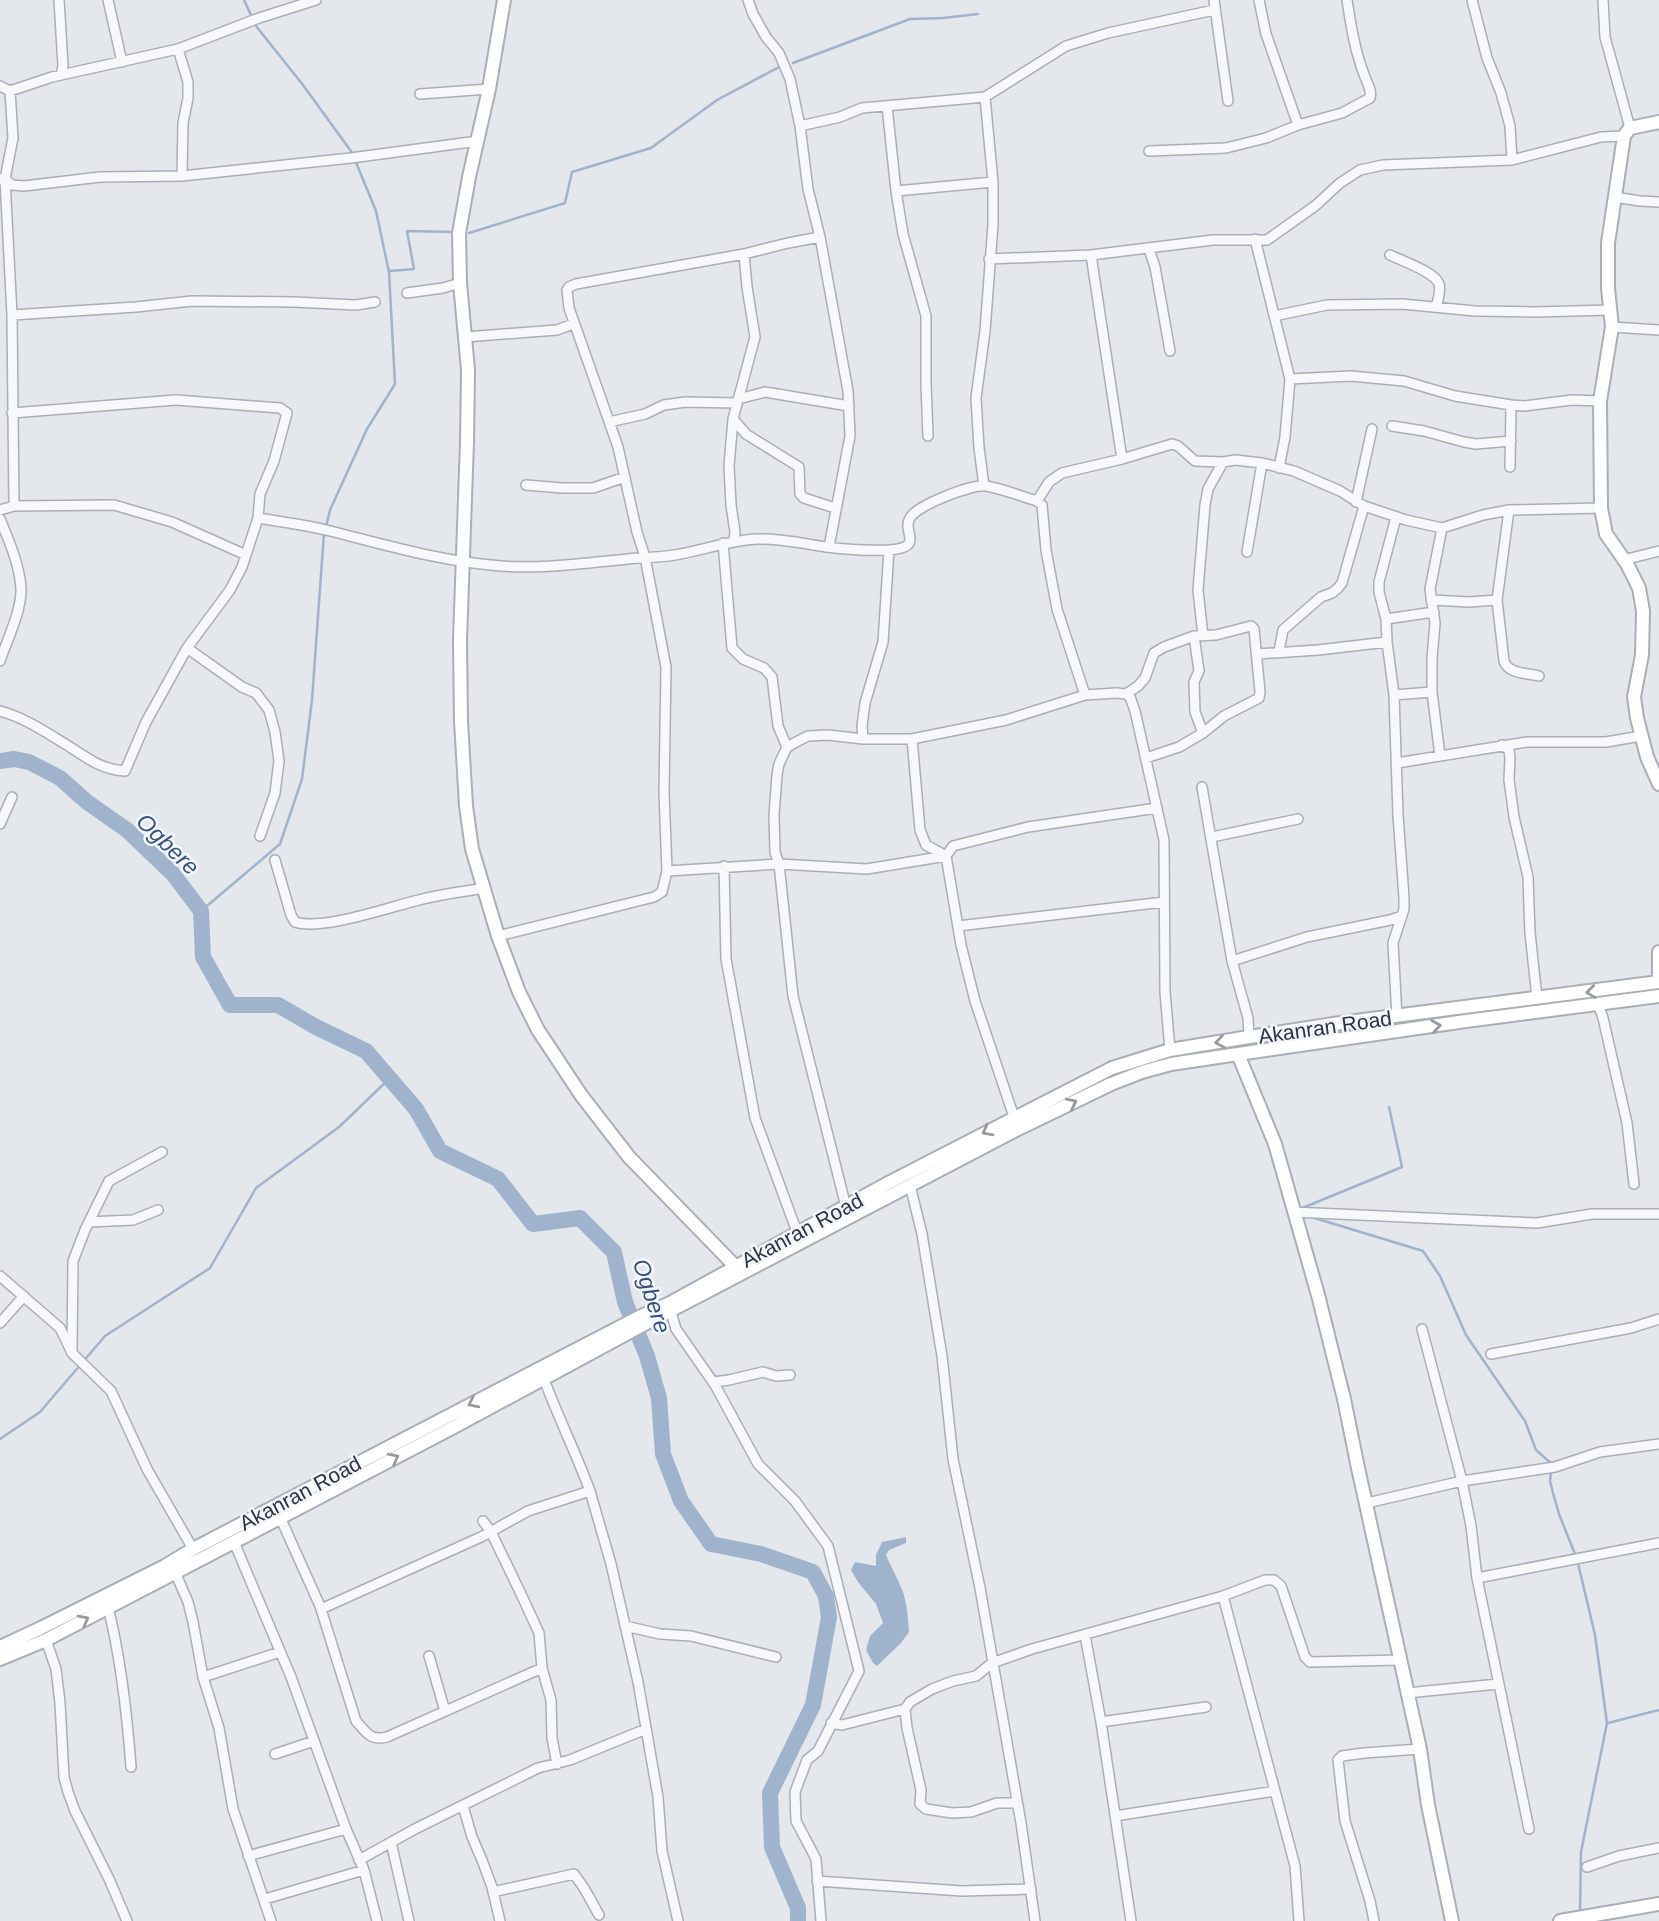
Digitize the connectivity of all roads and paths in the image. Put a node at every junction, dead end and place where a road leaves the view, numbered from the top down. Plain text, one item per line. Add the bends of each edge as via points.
1 (59, 0) edge
2 (108, 0) edge
3 (316, 0) edge
4 (504, 0) edge
5 (748, 0) edge
6 (1259, 0) edge
7 (1347, 0) edge
8 (1472, 0) edge
9 (1603, 0) edge
10 (1214, 5) edge
11 (178, 49) junction
12 (122, 62) junction
13 (61, 75) junction
14 (0, 86) edge
15 (489, 89) junction
16 (10, 90) junction
17 (420, 94) dead end
18 (985, 97) junction
19 (1228, 101) dead end
20 (887, 106) junction
21 (1659, 122) edge
22 (800, 125) junction
23 (1298, 125) junction
24 (1627, 132) junction
25 (478, 141) junction
26 (1149, 151) dead end
27 (1512, 160) junction
28 (182, 176) junction
29 (3, 179) edge
30 (993, 181) junction
31 (896, 191) junction
32 (1614, 197) junction
33 (1659, 202) edge
34 (820, 237) junction
35 (1255, 239) junction
36 (1149, 249) junction
37 (744, 254) junction
38 (1091, 255) junction
39 (1390, 255) dead end
40 (989, 259) junction
41 (460, 283) junction
42 (407, 293) dead end
43 (375, 302) dead end
44 (1436, 307) junction
45 (1610, 310) junction
46 (12, 315) junction
47 (1274, 316) junction
48 (573, 324) junction
49 (1612, 327) junction
50 (1659, 330) edge
51 (465, 337) junction
52 (1170, 351) dead end
53 (1290, 379) junction
54 (743, 383) junction
55 (754, 394) junction
56 (738, 401) junction
57 (1600, 401) junction
58 (1511, 405) junction
59 (849, 406) junction
60 (12, 413) junction
61 (733, 419) junction
62 (609, 422) junction
63 (1392, 426) dead end
64 (1372, 429) dead end
65 (928, 436) dead end
66 (1511, 441) junction
67 (1122, 459) junction
68 (1223, 462) junction
69 (1262, 463) junction
70 (1510, 467) dead end
71 (1279, 468) junction
72 (625, 477) junction
73 (526, 485) dead end
74 (984, 486) junction
75 (1037, 500) junction
76 (1360, 504) junction
77 (13, 506) junction
78 (835, 508) junction
79 (1601, 508) junction
80 (0, 510) edge
81 (1509, 510) junction
82 (1396, 517) junction
83 (258, 518) junction
84 (0, 519) edge
85 (1442, 528) junction
86 (734, 541) junction
87 (723, 543) junction
88 (829, 547) junction
89 (889, 550) junction
90 (1659, 551) edge
91 (1247, 552) dead end
92 (246, 555) junction
93 (646, 557) junction
94 (1623, 560) junction
95 (463, 561) junction
96 (1431, 600) junction
97 (1497, 600) junction
98 (1434, 612) junction
99 (1386, 619) junction
100 (1198, 636) junction
101 (1387, 642) junction
102 (187, 648) junction
103 (1279, 651) junction
104 (1256, 654) junction
105 (0, 662) edge
106 (1539, 676) dead end
107 (1432, 692) junction
108 (1126, 694) junction
109 (1085, 695) junction
110 (1394, 695) junction
111 (0, 711) edge
112 (1203, 733) junction
113 (1641, 736) junction
114 (863, 738) junction
115 (912, 739) junction
116 (1502, 745) junction
117 (787, 747) junction
118 (1440, 756) junction
119 (1146, 758) junction
120 (1397, 763) junction
121 (1659, 784) edge
122 (1202, 787) dead end
123 (12, 797) dead end
124 (1157, 808) junction
125 (1297, 818) dead end
126 (0, 824) edge
127 (260, 836) dead end
128 (1212, 837) junction
129 (946, 856) junction
130 (275, 860) dead end
131 (779, 864) junction
132 (724, 866) junction
133 (667, 871) junction
134 (484, 888) junction
135 (1164, 902) junction
136 (1402, 916) junction
137 (958, 926) junction
138 (498, 936) junction
139 (1659, 952) edge
140 (1232, 961) junction
141 (1659, 982) edge
142 (1659, 996) edge
143 (1537, 998) junction
144 (1598, 1004) junction
145 (1397, 1017) junction
146 (1279, 1033) junction
147 (1249, 1037) junction
148 (1279, 1048) junction
149 (1170, 1050) junction
150 (1238, 1054) junction
151 (1014, 1117) junction
152 (162, 1152) dead end
153 (1634, 1184) dead end
154 (910, 1185) junction
155 (846, 1207) junction
156 (158, 1210) dead end
157 (1293, 1212) junction
158 (1659, 1214) edge
159 (89, 1222) junction
160 (797, 1232) junction
161 (735, 1266) junction
162 (0, 1276) edge
163 (24, 1296) junction
164 (671, 1312) junction
165 (1659, 1319) edge
166 (639, 1322) junction
167 (0, 1323) edge
168 (1422, 1329) dead end
169 (622, 1331) junction
170 (1491, 1354) dead end
171 (75, 1356) junction
172 (790, 1375) dead end
173 (544, 1379) junction
174 (713, 1382) junction
175 (428, 1433) junction
176 (1659, 1444) edge
177 (1462, 1481) junction
178 (590, 1491) junction
179 (1367, 1503) junction
180 (280, 1517) junction
181 (483, 1521) dead end
182 (491, 1532) junction
183 (233, 1542) junction
184 (1659, 1543) edge
185 (193, 1549) junction
186 (175, 1572) junction
187 (1477, 1578) junction
188 (1223, 1596) junction
189 (108, 1607) junction
190 (321, 1609) junction
191 (625, 1626) junction
192 (1085, 1635) junction
193 (46, 1640) junction
194 (0, 1647) edge
195 (280, 1652) junction
196 (429, 1656) dead end
197 (776, 1657) dead end
198 (0, 1658) edge
199 (1400, 1660) junction
200 (992, 1663) junction
201 (542, 1668) junction
202 (203, 1677) junction
203 (1498, 1684) junction
204 (1407, 1693) junction
205 (1206, 1707) dead end
206 (905, 1709) junction
207 (445, 1711) junction
208 (1101, 1722) junction
209 (831, 1723) junction
210 (646, 1729) junction
211 (314, 1741) junction
212 (1420, 1749) junction
213 (275, 1754) dead end
214 (557, 1764) junction
215 (131, 1767) dead end
216 (1275, 1791) junction
217 (1017, 1803) junction
218 (463, 1807) junction
219 (1115, 1816) junction
220 (346, 1829) junction
221 (1529, 1829) dead end
222 (391, 1842) junction
223 (1659, 1848) edge
224 (248, 1856) junction
225 (359, 1860) junction
226 (1587, 1867) dead end
227 (364, 1870) junction
228 (817, 1881) junction
229 (1031, 1889) junction
230 (493, 1892) junction
231 (265, 1899) junction
232 (1659, 1904) edge
233 (599, 1915) dead end
234 (127, 1921) edge
235 (271, 1921) edge
236 (377, 1921) edge
237 (409, 1921) edge
238 (500, 1921) edge
239 (678, 1921) edge
240 (821, 1921) edge
241 (1035, 1921) edge
242 (1131, 1921) edge
243 (1298, 1921) edge
244 (1374, 1921) edge
245 (1452, 1921) edge
246 (1560, 1921) edge

1 - 13 street
2 - 12 street
3 - 11 street
4 - 15 main road
5 - 22 street via 785,66
6 - 23 street
7 - 23 street via 1370,98 1342,113
8 - 27 street via 1510,126
9 - 24 street via 1605,37
10 - 18 street via 1066,46
10 - 19 street
11 - 12 street
11 - 28 street via 188,82
12 - 13 street
13 - 16 street
14 - 16 street
15 - 17 street
15 - 25 main road
16 - 29 street via 13,138
18 - 20 street
18 - 30 street
20 - 22 street
20 - 31 street
21 - 24 main road
22 - 34 street
23 - 26 street via 1226,148
24 - 27 street
24 - 32 main road
25 - 28 street
25 - 41 main road via 459,233
27 - 35 street via 1360,170 1274,237
28 - 29 street via 100,177 23,186
29 - 46 street
30 - 31 street
30 - 40 street
31 - 65 street via 926,316
32 - 33 street
32 - 45 main road via 1608,243
34 - 37 street
34 - 59 street
35 - 36 street
35 - 47 street
36 - 38 street
36 - 52 street
37 - 48 street via 576,284 567,290
37 - 54 street via 755,337
38 - 40 street
38 - 67 street
39 - 44 street via 1432,274 1440,293
40 - 74 street via 976,398
41 - 42 street
41 - 51 main road
43 - 46 street via 192,301
44 - 45 street via 1499,312
44 - 47 street via 1327,305
45 - 49 main road
46 - 60 street
47 - 53 street
48 - 51 street via 557,330
48 - 62 street
49 - 50 street
49 - 57 main road
51 - 95 main road
53 - 58 street via 1351,376 1404,381
53 - 71 street
54 - 55 street
54 - 56 street
55 - 56 street
55 - 59 street
56 - 61 street
56 - 62 street via 664,405
57 - 58 street
57 - 79 main road
58 - 66 street
59 - 78 street via 850,436
60 - 77 street
60 - 83 street via 176,400 280,408 287,413 260,494
61 - 78 street via 746,434 799,467 804,498
61 - 86 street via 729,466
62 - 72 street
63 - 66 street via 1476,444
64 - 76 street
66 - 70 street
67 - 68 street via 1172,444 1195,461
67 - 75 street via 1062,473 1048,482
68 - 69 street
68 - 100 street via 1205,505
69 - 71 street
69 - 91 street
71 - 76 street via 1340,491
72 - 73 street via 593,488
72 - 93 street
74 - 75 street
74 - 89 street via 940,499 917,512 910,517 910,543
75 - 109 street via 1042,505 1057,609
76 - 82 street
76 - 103 street via 1342,583 1283,630
77 - 80 street
77 - 92 street via 114,505 172,522
78 - 88 street
79 - 81 street
79 - 94 main road via 1605,534
81 - 85 street
81 - 97 street
82 - 85 street
82 - 99 street via 1379,582
83 - 92 street
83 - 95 street
84 - 105 street via 21,590
85 - 96 street via 1430,583
86 - 87 street
86 - 88 street via 762,538
87 - 93 street via 678,555
87 - 117 street via 732,648 772,677 778,726
88 - 89 street
89 - 114 street via 883,642 865,703
90 - 94 street
92 - 102 street via 230,590
93 - 95 street via 559,566
93 - 133 street via 666,667
94 - 113 main road via 1639,588 1643,611 1642,655 1634,697
95 - 134 main road via 464,782 472,849
96 - 97 street
96 - 98 street
97 - 106 street via 1506,667
98 - 99 street
98 - 107 street
99 - 101 street
100 - 104 street via 1251,626
100 - 108 street via 1154,653 1145,678
100 - 112 street via 1195,712
101 - 103 street
101 - 110 street
102 - 111 street via 125,771 98,765
102 - 127 street via 256,693 270,710 279,761 275,793
103 - 104 street
104 - 112 street via 1259,698
107 - 110 street
107 - 118 street
108 - 109 street
108 - 119 street via 1135,711
109 - 115 street via 1006,720
110 - 120 street
112 - 119 street via 1180,747
113 - 116 street via 1606,742
113 - 121 main road
114 - 115 street
114 - 117 street via 808,736
115 - 129 street via 920,830 926,845
116 - 118 street
116 - 143 street via 1509,750 1514,817 1528,877
117 - 131 street via 779,764 774,816
118 - 120 street
119 - 124 street
120 - 136 street
122 - 128 street
123 - 126 street
124 - 129 street via 1028,827 953,846
124 - 135 street via 1164,841
125 - 128 street
128 - 140 street
129 - 131 street via 867,869
129 - 137 street
130 - 134 street via 291,915 302,924 327,923
131 - 132 street
131 - 155 street via 793,996
132 - 133 street
132 - 160 street via 726,959 755,1118
133 - 138 street via 662,892 654,897
134 - 138 main road
135 - 137 street
135 - 149 street
136 - 140 street via 1307,937
136 - 145 street via 1393,943
137 - 151 street via 975,1001
138 - 161 main road via 538,1030 581,1095 629,1157
139 - 141 main road
140 - 147 street
141 -> 143 main road, Akanran Road
142 - 144 main road, Akanran Road
143 - 145 main road, Akanran Road
148 -> 144 main road, Akanran Road
144 - 153 street via 1627,1123
145 - 146 main road, Akanran Road
146 - 147 main road, Akanran Road
146 - 148 main road
147 -> 149 main road, Akanran Road
148 - 150 main road, Akanran Road
149 - 151 main road, Akanran Road via 1112,1068
154 -> 150 main road, Akanran Road via 1111,1084 1171,1064
150 - 157 main road via 1275,1144
151 -> 155 main road, Akanran Road
152 - 159 street via 110,1181
154 - 164 main road, Akanran Road
154 - 200 street via 942,1356 953,1459
155 - 160 main road, Akanran Road
156 - 159 street via 133,1220
157 - 158 street via 1537,1223 1592,1214
157 - 179 main road via 1345,1399
159 - 171 street via 73,1261
160 - 161 main road, Akanran Road
161 - 166 main road, Akanran Road
162 - 163 street
163 - 167 street
163 - 171 street via 60,1328
164 - 166 main road, Akanran Road
164 - 174 street via 676,1329
165 - 170 street
166 - 169 main road, Akanran Road
168 - 177 street
169 - 173 main road, Akanran Road
169 -> 175 main road, Akanran Road
171 - 185 street via 111,1391 147,1469
172 - 174 street via 763,1372
173 - 175 main road, Akanran Road
173 - 178 street
174 - 209 street via 758,1464 828,1546 859,1671
180 -> 175 main road, Akanran Road
175 - 185 main road, Akanran Road
176 - 177 street
177 - 179 street
177 - 187 street
178 - 182 street via 528,1511
178 - 191 street
179 - 199 main road
180 - 183 main road, Akanran Road
180 - 190 street
181 - 182 street
182 - 190 street
182 - 201 street via 539,1633
183 - 186 main road, Akanran Road
183 - 195 street
184 - 187 street
185 - 194 main road, Akanran Road
186 - 189 main road, Akanran Road
186 - 202 street via 188,1601
187 - 203 street
188 - 192 street
188 - 199 street via 1274,1580 1281,1586 1310,1662
188 - 216 street
193 -> 189 main road, Akanran Road
189 - 215 street via 127,1712
190 - 207 street via 356,1721 369,1735 387,1737
191 - 197 street
191 - 210 street
192 - 200 street
192 - 208 street
193 - 198 main road, Akanran Road
193 - 234 street via 60,1703 68,1792
195 - 202 street
195 - 211 street
196 - 207 street
199 - 204 main road
200 - 206 street via 976,1676 932,1689
200 - 217 street
201 - 207 street
201 - 214 street via 551,1700
202 - 224 street
203 - 204 street
203 - 221 street
204 - 212 main road
205 - 208 street
206 - 209 street via 842,1725
206 - 217 street via 920,1804 952,1814 996,1803
208 - 219 street
209 - 228 street via 818,1751 807,1759 795,1792 796,1821 816,1859
210 - 214 street
210 - 239 street via 662,1851
211 - 213 street
211 - 220 street
212 - 244 street via 1338,1760 1345,1821
212 - 245 main road
214 - 218 street via 538,1768
216 - 219 street
216 - 243 street via 1295,1866
217 - 229 street
218 - 222 street
218 - 230 street
219 - 242 street
220 - 224 street
220 - 225 street
222 - 225 street
222 - 237 street
223 - 226 street
224 - 231 street
225 - 227 street
227 - 231 street
227 - 236 street
228 - 229 street via 962,1891
228 - 240 street
229 - 241 street
230 - 233 street via 574,1874
230 - 238 street
231 - 235 street
232 - 246 main road

